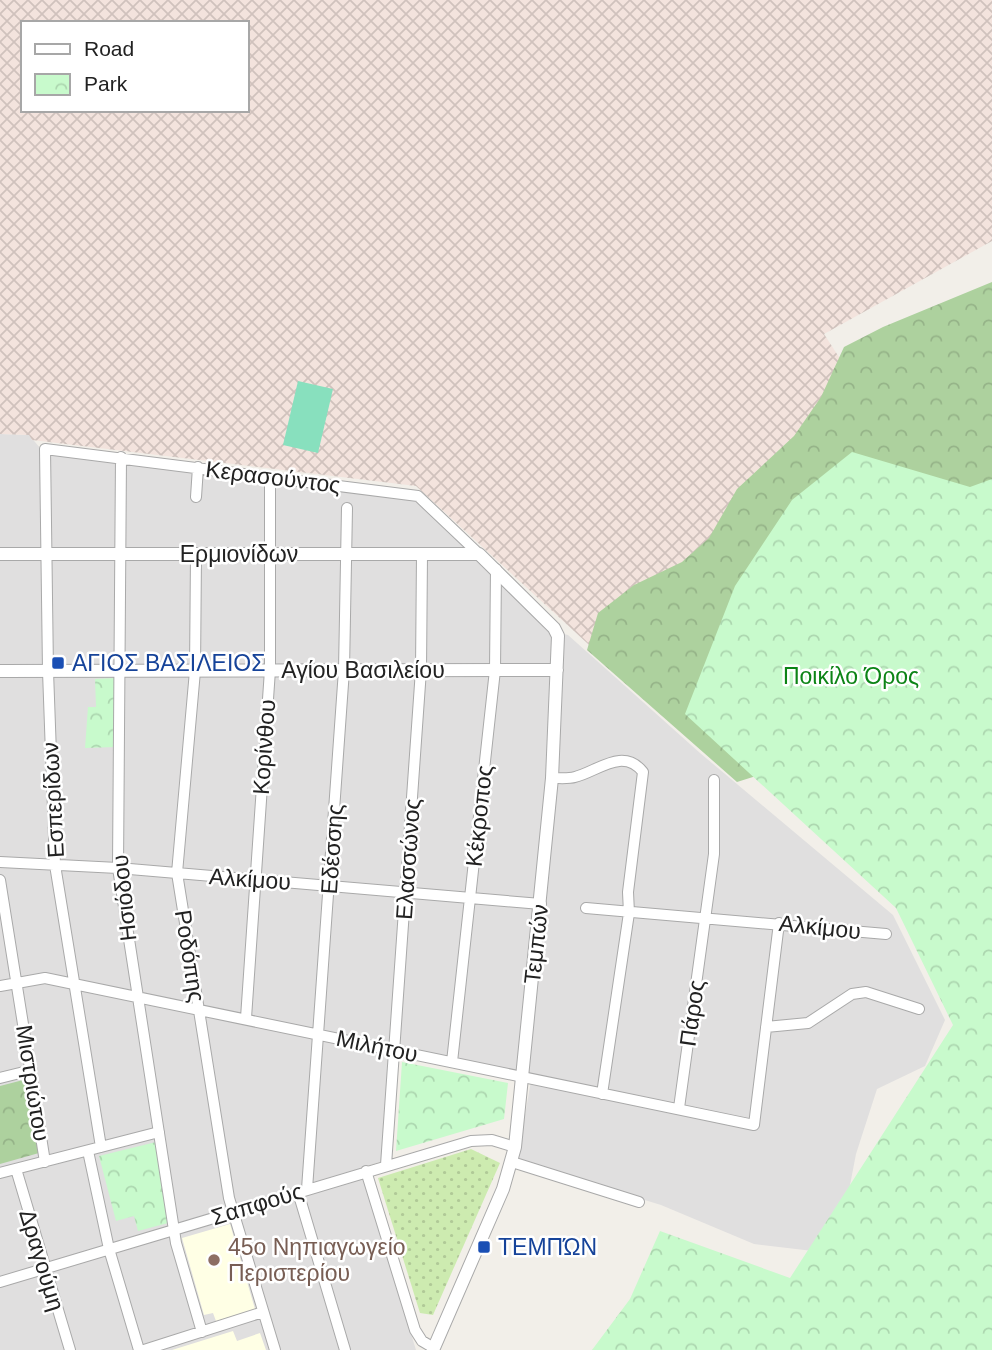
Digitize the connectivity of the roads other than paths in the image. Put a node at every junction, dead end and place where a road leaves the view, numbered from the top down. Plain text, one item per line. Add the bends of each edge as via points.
1 (45, 449) joint
2 (121, 457) junction
3 (198, 467) junction
4 (270, 476) junction
5 (196, 497) dead end
6 (347, 508) dead end
7 (45, 554) junction
8 (122, 554) junction
9 (196, 554) junction
10 (271, 554) junction
11 (347, 554) junction
12 (422, 554) junction
13 (479, 554) junction
14 (0, 555) edge
15 (496, 569) junction
16 (270, 670) junction
17 (344, 670) junction
18 (421, 670) junction
19 (495, 670) junction
20 (557, 670) junction
21 (0, 671) edge
22 (48, 671) junction
23 (121, 671) junction
24 (195, 671) junction
25 (552, 778) junction
26 (714, 780) dead end
27 (0, 862) edge
28 (55, 864) junction
29 (118, 868) junction
30 (177, 873) junction
31 (0, 880) edge
32 (254, 880) junction
33 (330, 885) junction
34 (405, 893) junction
35 (470, 898) junction
36 (541, 904) junction
37 (586, 908) dead end
38 (629, 913) junction
39 (3, 915) edge
40 (704, 919) junction
41 (779, 923) junction
42 (886, 934) dead end
43 (17, 982) junction
44 (76, 985) junction
45 (0, 986) edge
46 (137, 997) junction
47 (199, 1009) junction
48 (919, 1009) dead end
49 (246, 1018) junction
50 (766, 1027) junction
51 (317, 1033) junction
52 (392, 1048) junction
53 (452, 1062) junction
54 (32, 1070) junction
55 (0, 1078) edge
56 (523, 1079) junction
57 (602, 1094) junction
58 (679, 1108) junction
59 (159, 1132) junction
60 (101, 1147) junction
61 (515, 1147) junction
62 (88, 1151) junction
63 (45, 1161) junction
64 (512, 1162) junction
65 (386, 1164) junction
66 (16, 1169) junction
67 (366, 1171) junction
68 (0, 1173) edge
69 (302, 1190) junction
70 (639, 1202) dead end
71 (233, 1213) junction
72 (174, 1230) junction
73 (109, 1249) junction
74 (44, 1269) junction
75 (0, 1282) edge
76 (263, 1312) junction
77 (202, 1332) junction
78 (434, 1349) edge
79 (70, 1350) edge
80 (141, 1350) edge
81 (275, 1350) edge
82 (345, 1350) edge

1 - 2 street, Κερασούντος
1 - 7 street, Εσπερίδων
2 - 3 street, Κερασούντος
2 - 8 street, Ησιόδου
3 - 4 street, Κερασούντος
3 - 5 street
4 - 10 street, Κορίνθου
4 - 13 street, Κερασούντος via 418,496
6 - 11 street, Εδέσσης
7 - 8 street, Ερμιονίδων
7 - 14 street, Ερμιονίδων
7 - 22 street, Εσπερίδων
8 - 9 street, Ερμιονίδων
8 - 23 street, Ησιόδου
9 - 10 street, Ερμιονίδων
9 - 24 street, Ροδόπης
10 - 11 street, Ερμιονίδων
10 - 16 street, Κορίνθου
11 - 12 street, Ερμιονίδων
11 - 17 street, Εδέσσης
12 - 13 street, Ερμιονίδων
12 - 18 street, Ελασσώνος
13 - 15 street, Τεμπών
15 - 19 street, Κέκροπος
15 - 20 street, Τεμπών via 554,628
16 - 17 street, Αγίου Βασιλείου
16 - 24 street, Αγίου Βασιλείου
16 - 32 street, Κορίνθου
17 - 18 street, Αγίου Βασιλείου
17 - 33 street, Εδέσσης
18 - 19 street, Αγίου Βασιλείου
18 - 34 street, Ελασσώνος
19 - 20 street, Αγίου Βασιλείου
19 - 35 street, Κέκροπος
20 - 25 street, Τεμπών
21 - 22 street, Αγίου Βασιλείου
22 - 23 street, Αγίου Βασιλείου
22 - 28 street, Εσπερίδων
23 - 24 street, Αγίου Βασιλείου
23 - 29 street, Ησιόδου
24 - 30 street, Ροδόπης
25 - 36 street, Τεμπών
25 - 38 street via 578,776 626,760 643,772
26 - 40 street, Πάρος via 714,855
27 - 28 street, Αλκίμου
28 - 29 street, Αλκίμου
28 - 44 street, Εσπερίδων
29 - 30 street, Αλκίμου
29 - 46 street, Ησιόδου
30 - 32 street, Αλκίμου
30 - 47 street, Ροδόπης
31 - 39 street, Μιστριώτου
32 - 33 street, Αλκίμου
32 - 49 street, Κορίνθου
33 - 34 street, Αλκίμου
33 - 51 street, Εδέσσης
34 - 35 street, Αλκίμου
34 - 52 street, Ελασσώνος
35 - 36 street, Αλκίμου
35 - 53 street, Κέκροπος
36 - 56 street, Τεμπών
37 - 38 street, Αλκίμου
38 - 40 street, Αλκίμου
38 - 57 street
39 - 43 street, Μιστριώτου
40 - 41 street, Αλκίμου
40 - 58 street, Πάρος
41 - 42 street, Αλκίμου
41 - 50 street
43 - 44 street, Μιλήτου via 45,978
43 - 45 street, Μιλήτου
43 - 54 street, Μιστριώτου
44 - 46 street, Μιλήτου
44 - 60 street, Εσπερίδων
46 - 47 street, Μιλήτου
46 - 59 street, Ησιόδου
47 - 49 street, Μιλήτου
47 - 71 street, Ροδόπης
48 - 50 street via 866,992 852,994 808,1023
49 - 51 street, Μιλήτου
50 - 58 street, Μιλήτου via 754,1125
51 - 52 street, Μιλήτου
51 - 69 street, Εδέσσης
52 - 53 street, Μιλήτου
52 - 65 street, Ελασσώνος
53 - 56 street, Μιλήτου
54 - 55 street
54 - 63 street, Μιστριώτου
56 - 57 street, Μιλήτου
56 - 61 street, Τεμπών
57 - 58 street, Μιλήτου
59 - 60 street
59 - 72 street, Ησιόδου
60 - 62 street
61 - 64 street, Τεμπών
61 - 65 street, Σαπφούς via 492,1140 471,1141
62 - 63 street
62 - 73 street
63 - 66 street
64 - 70 street
64 - 78 street, Τεμπών
65 - 67 street, Σαπφούς
66 - 68 street
66 - 74 street, Δραγούμη
67 - 69 street, Σαπφούς
67 - 78 street via 415,1330
69 - 71 street, Σαπφούς
69 - 82 street, Εδέσσης
71 - 72 street, Σαπφούς
71 - 76 street, Ροδόπης
72 - 73 street, Σαπφούς
72 - 77 street, Ησιόδου
73 - 74 street, Σαπφούς
73 - 80 street
74 - 75 street, Σαπφούς
74 - 79 street, Δραγούμη
76 - 77 street
76 - 81 street, Ροδόπης
77 - 80 street

